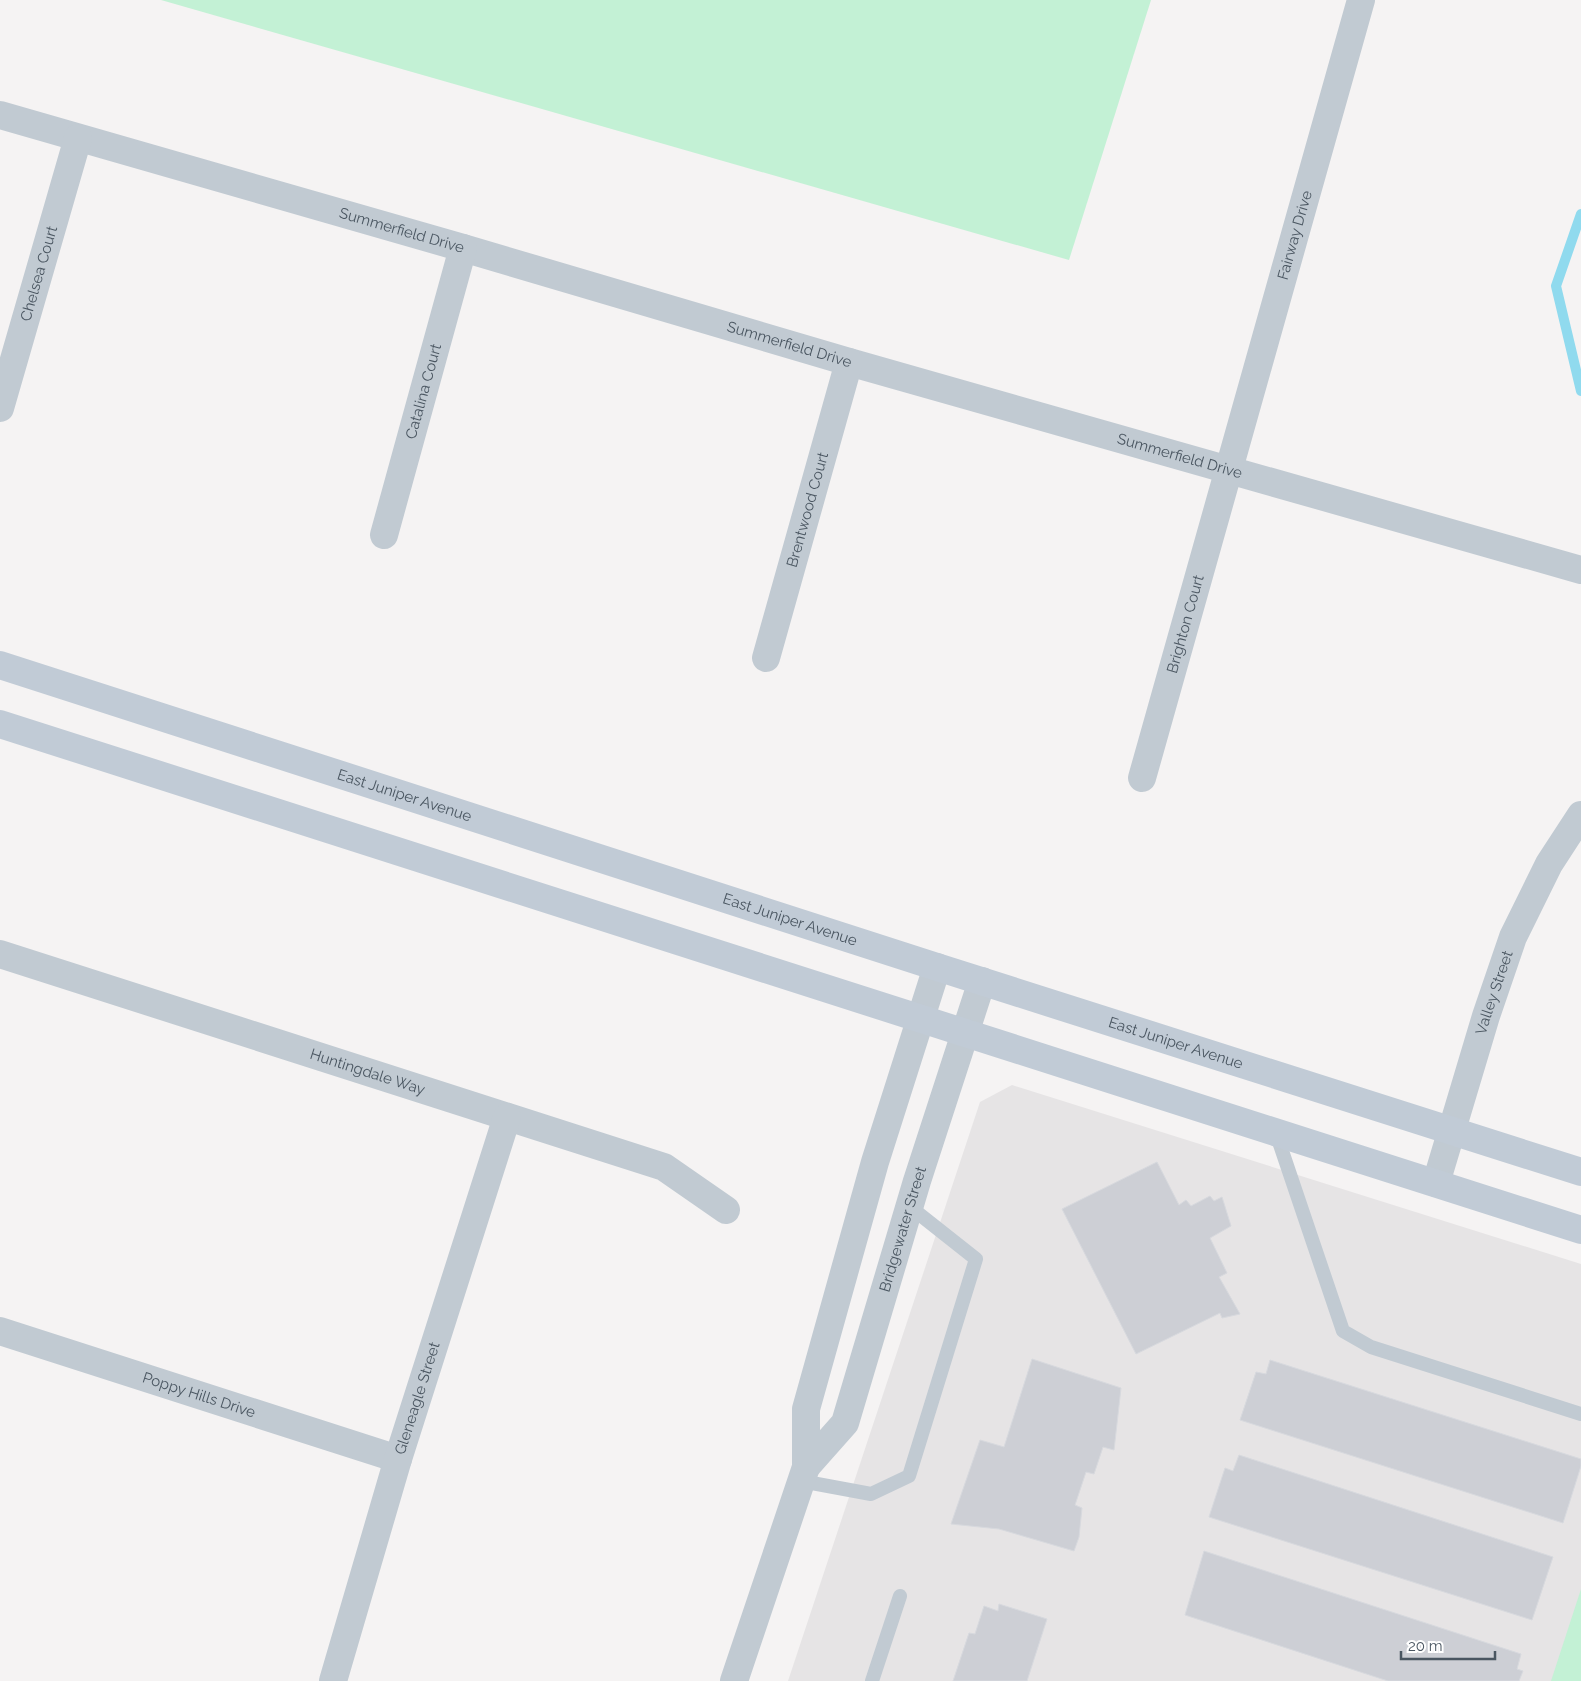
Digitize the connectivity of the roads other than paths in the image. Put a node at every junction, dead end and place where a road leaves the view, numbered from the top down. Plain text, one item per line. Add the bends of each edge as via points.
1 (1361, 0) edge
2 (0, 115) edge
3 (78, 138) junction
4 (463, 248) junction
5 (849, 362) junction
6 (0, 408) edge
7 (1228, 470) junction
8 (384, 535) dead end
9 (1581, 570) edge
10 (766, 658) dead end
11 (0, 665) edge
12 (0, 724) edge
13 (1142, 778) dead end
14 (1581, 815) edge
15 (0, 954) edge
16 (937, 967) junction
17 (982, 981) junction
18 (920, 1019) junction
19 (966, 1033) junction
20 (507, 1117) junction
21 (1276, 1132) junction
22 (1452, 1132) junction
23 (1581, 1172) edge
24 (1436, 1184) junction
25 (909, 1206) junction
26 (726, 1210) dead end
27 (1581, 1230) edge
28 (0, 1331) edge
29 (1581, 1414) edge
30 (398, 1459) junction
31 (803, 1474) junction
32 (900, 1596) dead end
33 (333, 1681) edge
34 (734, 1681) edge
35 (872, 1681) edge

1 - 7 street, Fairway Drive
2 - 3 street, Summerfield Drive
3 - 4 street, Summerfield Drive
3 - 6 street, Chelsea Court
4 - 5 street, Summerfield Drive
4 - 8 street, Catalina Court
5 - 7 street, Summerfield Drive
5 - 10 street, Brentwood Court
7 - 9 street, Summerfield Drive
7 - 13 street, Brighton Court
11 - 16 street, East Juniper Avenue
12 - 18 street
14 - 22 street, Valley Street via 1549,864 1513,937
15 - 20 street, Huntingdale Way
16 - 17 street, East Juniper Avenue
16 - 18 street, Bridgewater Street
17 - 19 street, Bridgewater Street
17 - 22 street, East Juniper Avenue
18 - 19 street
18 - 31 street, Bridgewater Street via 875,1162 806,1409
19 - 21 street
19 - 25 street, Bridgewater Street
20 - 26 street, Huntingdale Way via 664,1167
20 - 30 street, Gleneagle Street
21 - 24 street
21 - 29 lane via 1343,1331 1371,1348
22 - 23 street, East Juniper Avenue
22 - 24 street, Valley Street
24 - 27 street
25 - 31 street, Bridgewater Street via 845,1423
25 - 31 lane via 976,1259 910,1476 871,1494
28 - 30 street, Poppy Hills Drive
30 - 33 street, Gleneagle Street
31 - 34 street, Bridgewater Street
32 - 35 lane

